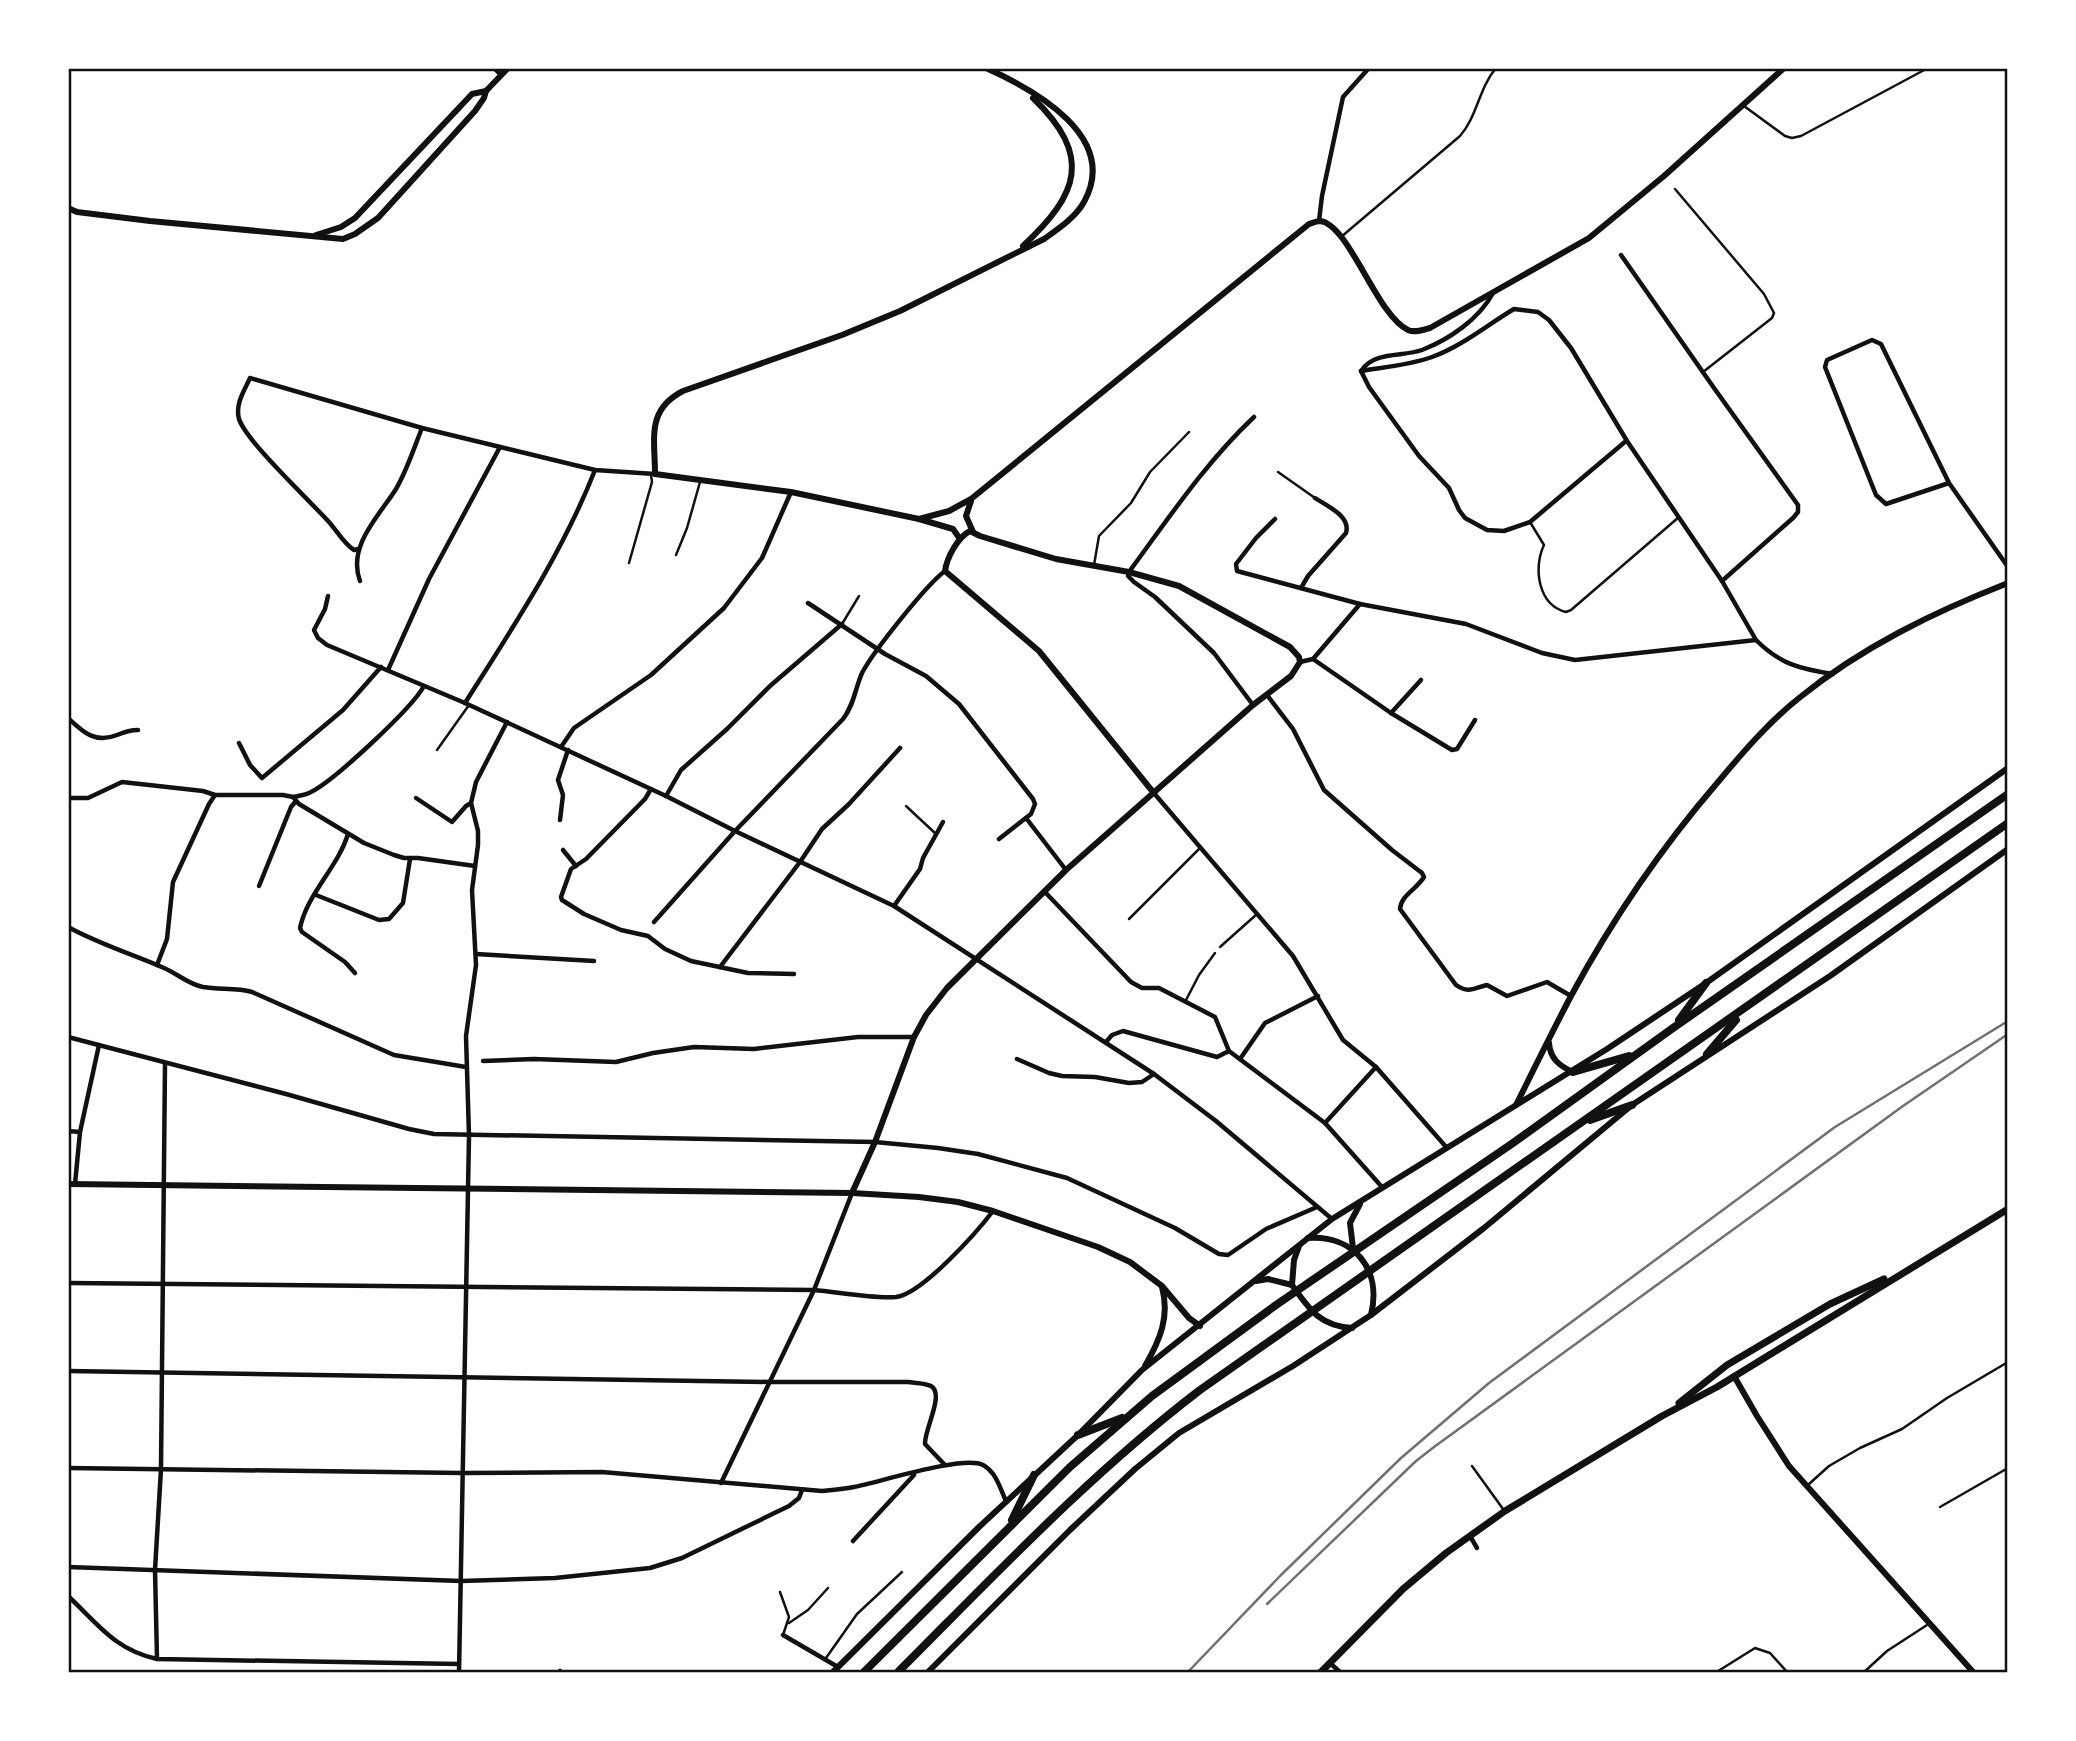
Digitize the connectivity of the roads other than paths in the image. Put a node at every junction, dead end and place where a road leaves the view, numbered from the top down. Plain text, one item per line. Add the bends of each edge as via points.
1 (494, 68) edge
2 (508, 68) edge
3 (986, 68) edge
4 (1369, 68) edge
5 (1496, 68) edge
6 (1784, 68) edge
7 (1928, 68) edge
8 (501, 75) junction
9 (1024, 89) junction
10 (486, 91) junction
11 (1744, 106) junction
12 (1675, 189) dead end
13 (68, 208) edge
14 (1319, 221) junction
15 (311, 237) junction
16 (1341, 237) junction
17 (1017, 252) junction
18 (1621, 255) dead end
19 (1493, 293) junction
20 (1361, 371) junction
21 (1703, 372) junction
22 (1254, 417) dead end
23 (422, 428) junction
24 (1189, 432) dead end
25 (1627, 441) junction
26 (500, 447) junction
27 (595, 470) junction
28 (1278, 472) dead end
29 (653, 474) junction
30 (700, 481) junction
31 (1949, 483) junction
32 (791, 492) junction
33 (1315, 498) joint
34 (971, 499) junction
35 (952, 510) junction
36 (1679, 517) junction
37 (919, 519) junction
38 (966, 519) junction
39 (1275, 519) dead end
40 (1530, 522) junction
41 (952, 529) junction
42 (973, 532) junction
43 (960, 539) junction
44 (359, 549) junction
45 (676, 555) dead end
46 (629, 563) dead end
47 (1094, 566) junction
48 (2008, 567) edge
49 (945, 571) junction
50 (1129, 572) junction
51 (360, 581) dead end
52 (1722, 581) junction
53 (2008, 583) edge
54 (1301, 588) junction
55 (328, 596) dead end
56 (859, 596) dead end
57 (808, 603) dead end
58 (1360, 604) junction
59 (842, 624) junction
60 (1756, 640) junction
61 (880, 649) junction
62 (1313, 659) junction
63 (1300, 662) junction
64 (381, 667) junction
65 (388, 670) junction
66 (1833, 674) junction
67 (1421, 680) dead end
68 (424, 686) junction
69 (1266, 694) junction
70 (467, 704) junction
71 (1253, 705) junction
72 (1391, 713) junction
73 (68, 718) edge
74 (1475, 720) dead end
75 (507, 722) junction
76 (138, 730) dead end
77 (239, 743) dead end
78 (561, 747) junction
79 (900, 748) dead end
80 (437, 750) dead end
81 (568, 750) junction
82 (2008, 768) edge
83 (651, 789) junction
84 (1153, 792) junction
85 (2008, 794) edge
86 (215, 795) junction
87 (666, 796) junction
88 (68, 798) edge
89 (416, 798) dead end
90 (294, 799) junction
91 (471, 803) junction
92 (906, 806) dead end
93 (1026, 818) junction
94 (560, 820) dead end
95 (943, 822) dead end
96 (2008, 823) edge
97 (735, 831) junction
98 (348, 834) junction
99 (936, 834) junction
100 (999, 839) dead end
101 (1200, 848) junction
102 (2008, 849) edge
103 (563, 850) dead end
104 (411, 859) junction
105 (800, 862) junction
106 (475, 866) junction
107 (576, 866) junction
108 (1066, 870) junction
109 (259, 886) dead end
110 (1044, 891) junction
111 (316, 895) junction
112 (894, 906) junction
113 (1257, 913) junction
114 (1129, 919) dead end
115 (654, 922) dead end
116 (68, 927) edge
117 (1220, 947) dead end
118 (1215, 953) dead end
119 (476, 954) junction
120 (976, 958) junction
121 (594, 961) dead end
122 (157, 965) junction
123 (720, 967) junction
124 (355, 974) dead end
125 (794, 974) dead end
126 (1706, 983) junction
127 (1318, 996) junction
128 (1571, 996) junction
129 (1185, 1002) junction
130 (1744, 1010) junction
131 (1673, 1028) junction
132 (68, 1037) edge
133 (914, 1037) junction
134 (1549, 1041) junction
135 (1106, 1042) junction
136 (99, 1045) junction
137 (1229, 1051) junction
138 (1636, 1054) junction
139 (1707, 1054) junction
140 (1017, 1059) dead end
141 (1240, 1059) junction
142 (483, 1061) dead end
143 (165, 1063) junction
144 (466, 1067) junction
145 (1376, 1067) junction
146 (1573, 1072) junction
147 (1154, 1074) junction
148 (1632, 1105) junction
149 (1515, 1107) junction
150 (1325, 1124) junction
151 (1577, 1124) junction
152 (68, 1131) edge
153 (80, 1132) junction
154 (468, 1136) junction
155 (875, 1142) junction
156 (1447, 1148) junction
157 (72, 1184) edge
158 (163, 1186) junction
159 (468, 1188) junction
160 (1383, 1188) junction
161 (852, 1193) junction
162 (1361, 1202) junction
163 (1317, 1207) junction
164 (2008, 1209) edge
165 (993, 1211) junction
166 (1332, 1219) junction
167 (1308, 1238) junction
168 (1299, 1245) junction
169 (1353, 1248) junction
170 (1913, 1266) junction
171 (1255, 1281) junction
172 (68, 1283) edge
173 (162, 1284) junction
174 (1292, 1285) junction
175 (466, 1286) junction
176 (1162, 1286) junction
177 (814, 1290) junction
178 (1371, 1315) junction
179 (1200, 1326) junction
180 (1352, 1328) junction
181 (2008, 1362) edge
182 (1727, 1365) junction
183 (1142, 1370) junction
184 (68, 1371) edge
185 (162, 1372) junction
186 (466, 1377) junction
187 (1734, 1377) junction
188 (770, 1382) junction
189 (1128, 1415) junction
190 (1662, 1416) junction
191 (1078, 1435) junction
192 (944, 1464) junction
193 (1472, 1466) dead end
194 (68, 1468) edge
195 (2008, 1468) edge
196 (161, 1469) junction
197 (463, 1473) junction
198 (915, 1474) junction
199 (1034, 1475) junction
200 (721, 1483) junction
201 (1806, 1486) junction
202 (802, 1490) junction
203 (1006, 1501) junction
204 (1940, 1507) dead end
205 (1505, 1511) junction
206 (1008, 1527) junction
207 (1470, 1536) junction
208 (853, 1541) dead end
209 (1477, 1548) dead end
210 (68, 1567) edge
211 (155, 1570) junction
212 (902, 1572) dead end
213 (461, 1581) junction
214 (828, 1588) dead end
215 (780, 1592) dead end
216 (68, 1596) edge
217 (789, 1623) junction
218 (1930, 1623) junction
219 (783, 1635) joint
220 (157, 1659) junction
221 (825, 1660) junction
222 (1329, 1663) junction
223 (459, 1664) junction
224 (835, 1670) edge
225 (459, 1673) edge
226 (863, 1673) edge
227 (897, 1673) edge
228 (927, 1673) edge
229 (1320, 1673) edge
230 (1341, 1673) edge
231 (1715, 1673) edge
232 (1788, 1673) edge
233 (1863, 1673) edge
234 (1975, 1673) edge

1 - 8 street
2 - 8 street
3 - 9 street
4 - 14 street via 1343,97
5 - 16 lane via 1460,136
6 - 11 street
7 - 11 lane via 1792,138
8 - 10 street
9 - 17 street via 1059,126 1069,146 1072,168 1069,189 1057,210
9 - 17 street via 1070,122 1086,140 1093,160 1092,182 1083,204 1044,239
10 - 15 street via 472,94 355,218
10 - 15 street via 475,111 378,218 343,239
11 - 19 street via 1589,238
12 - 21 lane via 1774,313
13 - 15 street
14 - 16 street
14 - 34 street via 1297,232
16 - 19 street via 1395,320 1409,330 1430,328
17 - 29 street via 900,312 673,396 656,416
18 - 21 street
19 - 20 street via 1485,308 1460,328 1424,349 1374,360
20 - 25 street via 1433,357 1514,309 1538,312 1570,348
20 - 40 street via 1419,456 1449,488 1465,518 1494,531
21 - 52 street via 1798,505 1793,518
22 - 50 street
23 - 26 street
23 - 44 street via 397,488
23 - 44 street via 250,378 238,412 245,432 349,547
24 - 47 lane via 1099,536
25 - 36 street
25 - 40 street
26 - 27 street
26 - 65 street via 429,579
27 - 29 street
27 - 70 street via 552,563
28 - 33 lane
29 - 30 street
29 - 46 lane
30 - 32 street
30 - 45 lane
31 - 31 street via 1886,504 1880,500 1825,367 1827,360 1871,340 1881,344
31 - 48 street
32 - 37 street
32 - 78 street via 762,558 724,608 651,676 574,728
33 - 54 street via 1348,527
34 - 35 street
34 - 38 street
35 - 37 street
35 - 38 street via 960,509
35 - 41 street via 946,520
36 - 40 lane via 1566,612 1549,602 1542,589 1538,574 1544,545
36 - 52 street
37 - 41 street
38 - 41 street via 959,529
38 - 42 street
38 - 43 street
39 - 54 street via 1236,564 1236,570
41 - 43 street
42 - 43 street
42 - 47 street via 1056,559
43 - 49 street
44 - 51 street via 356,570
47 - 50 street
49 - 61 street
49 - 84 street via 1039,651
50 - 63 street via 1179,586 1290,647
50 - 71 street via 1130,579 1214,653
52 - 60 street
53 - 66 street via 1895,633
54 - 58 street
55 - 64 street via 316,635 327,645
56 - 59 lane
57 - 59 street
58 - 60 street via 1466,624 1542,653 1575,660
58 - 62 street
59 - 61 street
59 - 87 street via 681,770
60 - 66 street via 1783,662
61 - 93 street via 926,676 965,710 1033,799 1034,809
61 - 97 street via 863,673 844,719
62 - 63 street
62 - 72 street
63 - 69 street via 1291,676
64 - 65 street
64 - 77 street via 343,710 262,778
65 - 68 street
66 - 128 street via 1771,723 1698,805 1633,895
67 - 72 street
68 - 70 street
68 - 90 street via 359,754 321,786
69 - 71 street
69 - 128 street via 1293,729 1324,790 1422,873 1421,883 1403,899 1400,909 1456,985 1472,991 1488,985 1507,996 1547,982
70 - 75 street
70 - 80 lane
71 - 84 street
72 - 74 street via 1452,750
73 - 76 street via 90,737 109,738
75 - 78 street
75 - 91 street via 476,782
78 - 81 street
79 - 105 street via 822,829
81 - 83 street
81 - 94 street via 558,780 563,795
82 - 126 street
83 - 87 street
83 - 107 street
84 - 101 street
84 - 108 street
85 - 131 highway
86 - 88 street via 122,782 88,798
86 - 90 street via 283,794
86 - 122 street via 173,883 167,939
87 - 97 street
89 - 91 street via 452,822
90 - 98 street
90 - 109 street
91 - 106 street via 478,831
92 - 99 lane
93 - 100 street
93 - 108 street
95 - 99 street
96 - 130 highway
97 - 105 street
97 - 115 street
98 - 104 street
98 - 111 street
99 - 112 street via 920,869
101 - 113 street
101 - 114 lane
102 - 139 street via 1830,976
103 - 107 street
104 - 106 street
104 - 111 street via 403,903 389,919 379,920
105 - 112 street
105 - 123 street
106 - 119 street
107 - 123 street via 567,874 561,897 565,902 621,930 648,936 691,961
108 - 110 street
110 - 120 street
110 - 129 street via 1131,982 1142,988 1159,988
111 - 124 street via 300,928
112 - 120 street
113 - 117 lane
113 - 127 street via 1301,966
116 - 122 street
118 - 129 lane
119 - 121 street
119 - 144 street
120 - 133 street via 947,988
120 - 135 street
122 - 144 street via 204,987 252,992 394,1055
123 - 125 street via 748,974
126 - 131 highway
126 - 146 street
127 - 141 street via 1265,1023
127 - 145 street via 1343,1040
128 - 134 street
129 - 137 street via 1218,1020
130 - 139 highway
130 - 151 highway
131 - 138 highway
132 - 136 street
133 - 142 street via 858,1037 754,1049 694,1047 616,1062
133 - 155 street
134 - 146 street via 1552,1056
134 - 149 street
135 - 137 street via 1123,1031 1217,1057
135 - 147 street
136 - 143 street
136 - 153 street
137 - 141 street
138 - 146 highway
138 - 189 highway via 1276,1305
139 - 148 street
140 - 147 street via 1062,1076 1129,1083
141 - 150 street
143 - 154 street via 409,1129
143 - 158 street
144 - 154 street
145 - 150 street
145 - 156 street
146 - 149 street
147 - 163 street
148 - 151 highway
148 - 178 street
149 - 156 street
150 - 160 street
151 - 227 highway via 1200,1390 1049,1520
152 - 153 street
153 - 157 street
154 - 155 street
154 - 159 street
155 - 161 street
155 - 163 street via 978,1154 1051,1173 1127,1204 1219,1254 1228,1255 1266,1229
156 - 160 street
157 - 158 street
158 - 159 street
158 - 173 street
159 - 161 street
159 - 175 street
160 - 162 street
161 - 165 street via 937,1199
161 - 177 street
162 - 166 street
162 - 169 street via 1350,1223
163 - 166 street
164 - 170 main road
165 - 176 street via 1098,1247 1130,1262
165 - 177 street via 958,1251 897,1297
166 - 167 street
167 - 168 street
167 - 169 street via 1330,1238
168 - 171 street
168 - 174 street
169 - 178 street via 1374,1282
170 - 182 main road via 1830,1304
170 - 187 main road
171 - 174 street
171 - 179 street
172 - 173 street
173 - 175 street
173 - 185 street
174 - 180 street via 1324,1322
175 - 177 street
175 - 186 street
176 - 179 street
176 - 183 street via 1166,1312
177 - 188 street
178 - 180 street
179 - 183 street
180 - 228 street via 1169,1441 1070,1530
181 - 201 lane via 1902,1429 1829,1466
182 - 187 street
182 - 190 main road
183 - 191 street
184 - 185 street
185 - 186 street
185 - 196 street
186 - 188 street
186 - 197 street
187 - 190 main road
187 - 201 street via 1773,1443
188 - 192 street via 871,1381 931,1386 937,1396 925,1444
188 - 200 street
189 - 191 highway
189 - 206 highway
190 - 205 main road
191 - 199 street
192 - 198 street
192 - 203 street via 977,1462 985,1466
193 - 205 lane
194 - 196 street
195 - 204 lane
196 - 197 street
196 - 211 street
197 - 200 street via 602,1472
197 - 213 street
198 - 202 street via 853,1487
198 - 208 street
199 - 203 street
199 - 206 highway
200 - 202 street
201 - 218 street
202 - 213 street via 795,1503 747,1529 650,1568
203 - 224 street
205 - 207 main road
206 - 226 highway
207 - 209 street
207 - 222 main road via 1403,1589
210 - 211 street
211 - 213 street
211 - 220 street
212 - 221 lane via 856,1614
213 - 223 street
214 - 217 lane
215 - 217 lane
216 - 220 street via 122,1648
217 - 219 lane
218 - 233 lane
218 - 234 street
219 - 221 street
220 - 223 street
221 - 224 street
222 - 229 main road
222 - 230 street
223 - 225 street
231 - 232 lane via 1755,1648 1769,1653

